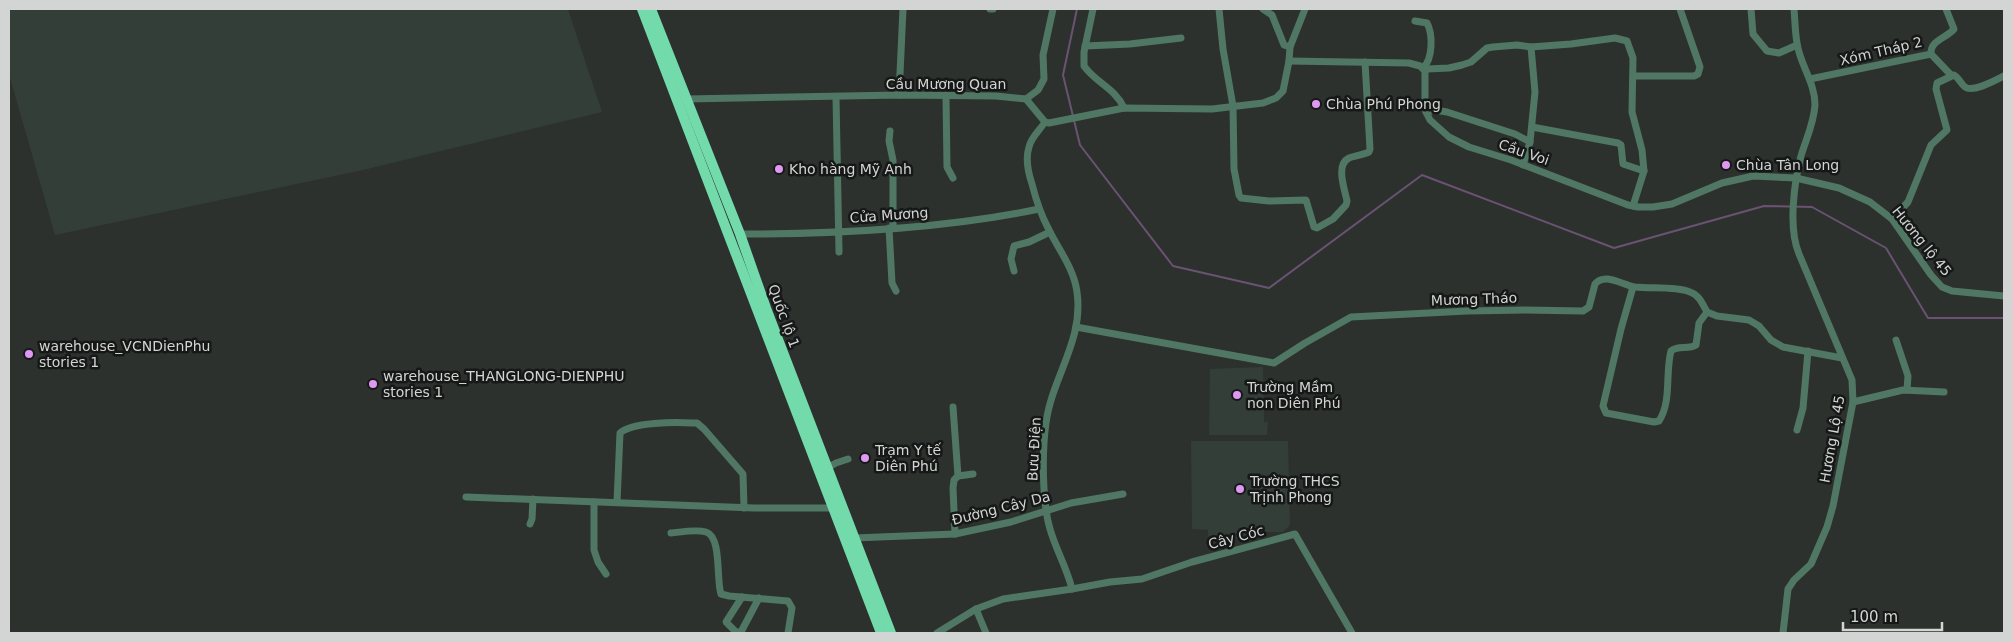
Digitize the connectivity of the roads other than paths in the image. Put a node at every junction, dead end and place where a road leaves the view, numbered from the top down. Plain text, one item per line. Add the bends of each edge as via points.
1 (642, 9) edge
2 (651, 9) edge
3 (903, 9) edge
4 (1053, 9) edge
5 (1093, 9) edge
6 (1220, 9) edge
7 (1263, 9) edge
8 (1305, 9) edge
9 (1680, 9) edge
10 (1751, 9) edge
11 (1794, 9) edge
12 (1946, 9) edge
13 (1415, 21) dead end
14 (1181, 38) dead end
15 (1797, 45) junction
16 (1086, 46) junction
17 (1290, 47) junction
18 (1531, 47) junction
19 (1931, 54) junction
20 (1290, 61) junction
21 (1366, 62) junction
22 (1424, 69) junction
23 (1951, 75) junction
24 (1633, 76) junction
25 (2004, 76) edge
26 (1810, 79) junction
27 (899, 95) junction
28 (946, 96) junction
29 (836, 97) junction
30 (686, 99) junction
31 (1026, 99) junction
32 (1233, 106) junction
33 (1124, 108) junction
34 (1426, 112) junction
35 (1045, 122) junction
36 (1532, 126) junction
37 (890, 131) dead end
38 (1530, 142) junction
39 (1524, 165) junction
40 (1644, 171) junction
41 (953, 178) dead end
42 (1796, 178) junction
43 (1633, 206) junction
44 (1038, 209) junction
45 (1892, 219) junction
46 (891, 228) junction
47 (839, 231) junction
48 (1050, 232) junction
49 (740, 234) junction
50 (839, 252) dead end
51 (1014, 271) dead end
52 (1633, 287) junction
53 (896, 291) dead end
54 (2004, 296) edge
55 (1707, 312) junction
56 (1076, 327) junction
57 (1896, 340) dead end
58 (1808, 351) junction
59 (1842, 358) junction
60 (1907, 390) junction
61 (1944, 392) dead end
62 (1853, 402) junction
63 (953, 407) dead end
64 (1797, 430) dead end
65 (848, 459) dead end
66 (827, 468) junction
67 (973, 474) dead end
68 (958, 476) junction
69 (1122, 494) dead end
70 (466, 497) dead end
71 (533, 499) junction
72 (594, 502) junction
73 (617, 502) junction
74 (744, 508) junction
75 (833, 508) junction
76 (1046, 510) junction
77 (530, 524) dead end
78 (671, 533) dead end
79 (955, 534) junction
80 (854, 538) junction
81 (606, 574) dead end
82 (1072, 590) junction
83 (742, 597) junction
84 (759, 598) junction
85 (976, 609) junction
86 (788, 633) edge
87 (881, 633) edge
88 (892, 633) edge
89 (937, 633) edge
90 (986, 633) edge
91 (1352, 633) edge
92 (1783, 633) edge

1 - 75 highway, Quốc lộ 1
2 - 30 highway, Quốc lộ 1
3 - 27 street
4 - 31 street via 1043,55 1044,79 1038,90
5 - 16 street
6 - 32 street
7 - 17 street via 1272,15 1284,45
8 - 17 street
9 - 24 street via 1700,67 1698,74
10 - 15 street via 1753,34 1767,51 1779,52
11 - 15 street, Hương Lộ 45
12 - 19 street, Xóm Tháp 2 via 1954,29 1934,43
13 - 22 street via 1427,23 1431,31
14 - 16 street
15 - 26 street, Hương Lộ 45
16 - 33 street via 1084,66 1093,77 1111,89
17 - 20 street
18 - 22 street via 1487,48 1471,62 1449,68
18 - 24 street via 1619,38 1627,41 1631,48
18 - 36 street via 1535,92
19 - 23 street
19 - 26 street, Xóm Tháp 2
20 - 21 street
20 - 32 street via 1283,91 1276,98 1263,103
21 - 22 street via 1409,63
21 - 32 street via 1370,149 1344,162 1342,173 1346,205 1333,219 1317,228 1304,199 1241,198 1234,169
22 - 34 street
23 - 25 street via 1970,89
23 - 45 street via 1935,86 1946,131 1931,145 1908,202
24 - 40 street via 1632,112
26 - 42 street, Hương Lộ 45 via 1814,117
27 - 28 street, Cầu Mương Quan
27 - 29 street, Cầu Mương Quan
28 - 31 street, Cầu Mương Quan
28 - 41 street via 947,167
29 - 30 street, Cầu Mương Quan
29 - 47 street
30 - 49 highway, Quốc lộ 1
31 - 35 street
32 - 33 street via 1198,110
33 - 35 street
34 - 38 street via 1447,112
34 - 39 street, Cầu Voi via 1438,128 1459,143
35 - 44 street, Bưu Điện via 1031,141 1027,155
36 - 38 street
36 - 40 street via 1618,143 1624,164
37 - 46 street via 893,160
38 - 39 street
39 - 43 street, Cầu Voi
40 - 43 street
42 - 43 street, Cầu Voi via 1739,178 1661,206
42 - 45 street, Hương lộ 45 via 1851,193 1870,202
42 - 59 street, Hương Lộ 45 via 1796,248
44 - 46 street, Cửa Mương via 1004,216
44 - 48 street, Bưu Điện
45 - 54 street, Hương lộ 45 via 1942,287 1952,291
46 - 47 street, Cửa Mương
46 - 53 street via 892,283
47 - 49 street, Cửa Mương
47 - 50 street
48 - 51 street via 1014,246 1011,259
48 - 56 street, Bưu Điện via 1074,280
49 - 66 highway, Quốc lộ 1
52 - 55 street, Mương Tháo via 1690,292 1702,301
52 - 55 street via 1603,406 1606,413 1659,421 1671,351 1696,345 1699,323
52 - 56 street, Mương Tháo via 1606,279 1598,280 1593,287 1589,307 1583,311 1467,311 1352,317 1274,363
55 - 58 street via 1749,320 1783,347
56 - 76 street, Bưu Điện via 1046,422
57 - 60 street via 1908,376
58 - 59 street
58 - 64 street via 1803,408
59 - 62 street, Hương Lộ 45 via 1852,380
60 - 61 street
60 - 62 street
62 - 92 street, Hương Lộ 45 via 1827,527 1811,564 1788,589
63 - 68 street
65 - 66 street
66 - 80 highway, Quốc lộ 1
67 - 68 street
68 - 79 street via 953,488
69 - 76 street, Đường Cây Da
70 - 71 street
71 - 72 street
71 - 77 street
72 - 73 street
72 - 81 street via 594,550
73 - 74 street
73 - 74 street via 620,433 638,427 692,422 706,432 743,474
74 - 75 street
75 - 87 highway, Quốc lộ 1
76 - 79 street, Đường Cây Da via 1011,522
76 - 82 street, Bưu Điện
78 - 83 street via 699,531 713,536 721,594
79 - 80 street, Đường Cây Da
80 - 88 highway, Quốc lộ 1
82 - 85 street via 1003,599
82 - 91 street, Cây Cóc via 1142,579 1296,534
83 - 84 street
83 - 84 street via 726,622 736,632 742,630
84 - 86 street via 788,601 791,615
85 - 89 street
85 - 90 street

